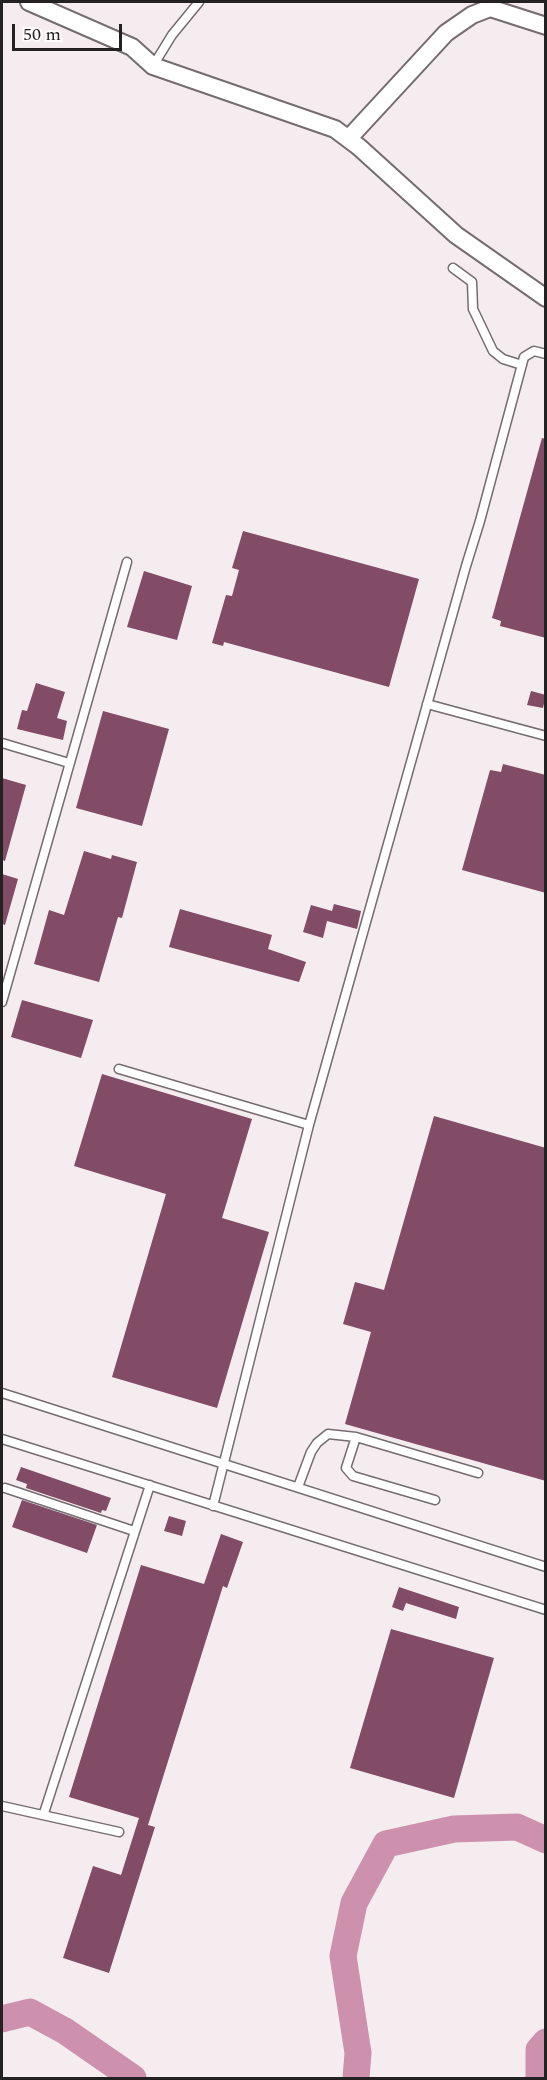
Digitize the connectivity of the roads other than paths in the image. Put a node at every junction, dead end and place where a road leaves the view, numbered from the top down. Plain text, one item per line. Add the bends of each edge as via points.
1 (29, 2) edge
2 (199, 2) edge
3 (546, 26) edge
4 (153, 66) junction
5 (349, 138) junction
6 (453, 268) dead end
7 (546, 298) edge
8 (546, 354) edge
9 (522, 365) junction
10 (127, 562) dead end
11 (427, 704) junction
12 (546, 736) edge
13 (2, 743) edge
14 (69, 763) junction
15 (2, 1002) edge
16 (119, 1069) dead end
17 (309, 1125) junction
18 (2, 1393) edge
19 (356, 1437) junction
20 (2, 1441) edge
21 (225, 1464) junction
22 (478, 1473) dead end
23 (150, 1485) junction
24 (298, 1487) junction
25 (5, 1488) dead end
26 (435, 1500) dead end
27 (213, 1506) junction
28 (134, 1532) junction
29 (546, 1567) edge
30 (546, 1610) edge
31 (2, 1806) edge
32 (44, 1813) junction
33 (119, 1832) dead end

1 - 4 street via 132,47
2 - 4 lane via 172,34
3 - 5 street via 490,8 465,19 446,33
4 - 5 street via 335,129
5 - 7 street via 456,235
6 - 9 lane via 472,282 473,309 494,351 503,359
8 - 9 lane via 527,354
9 - 11 lane
10 - 14 lane
11 - 12 lane
11 - 17 lane
13 - 14 lane
14 - 15 lane
16 - 17 lane
17 - 21 lane
18 - 21 lane
19 - 22 lane
19 - 24 lane via 322,1437 311,1452
19 - 26 lane via 346,1468 353,1476
20 - 23 lane
21 - 24 lane
21 - 27 lane
23 - 27 lane
23 - 28 lane
24 - 29 lane
25 - 28 lane
27 - 30 lane
28 - 32 lane
31 - 32 lane
32 - 33 lane

